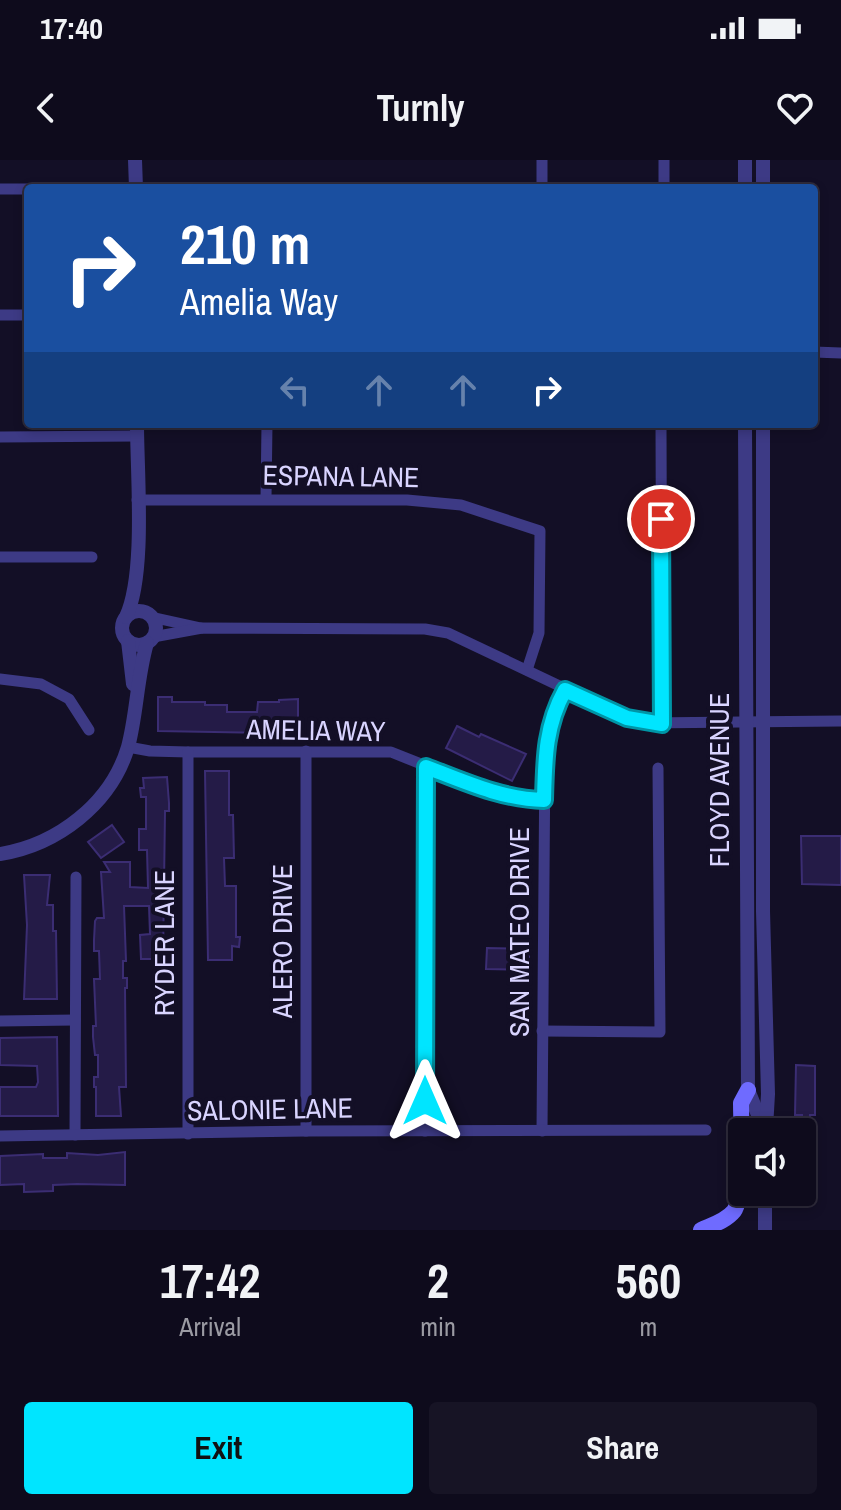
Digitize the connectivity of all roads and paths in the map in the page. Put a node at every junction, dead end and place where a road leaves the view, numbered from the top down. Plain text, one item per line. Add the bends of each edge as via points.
1 (135, 160) edge
2 (542, 160) edge
3 (664, 160) edge
4 (745, 160) edge
5 (763, 160) edge
6 (136, 184) edge
7 (542, 184) edge
8 (664, 184) edge
9 (745, 184) edge
10 (763, 184) edge
11 (0, 189) edge
12 (24, 189) edge
13 (0, 315) edge
14 (24, 315) edge
15 (818, 352) edge
16 (841, 353) edge
17 (267, 428) edge
18 (661, 428) edge
19 (745, 428) edge
20 (763, 428) edge
21 (137, 430) edge
22 (0, 437) edge
23 (266, 498) junction
24 (137, 500) junction
25 (0, 557) edge
26 (92, 557) dead end
27 (138, 566) junction
28 (149, 616) junction
29 (126, 617) junction
30 (202, 628) junction
31 (150, 640) junction
32 (128, 641) junction
33 (527, 670) junction
34 (0, 679) edge
35 (565, 690) junction
36 (137, 696) junction
37 (841, 721) edge
38 (744, 723) junction
39 (763, 723) junction
40 (662, 724) junction
41 (89, 730) dead end
42 (128, 747) junction
43 (306, 751) junction
44 (188, 752) junction
45 (426, 767) junction
46 (658, 768) dead end
47 (544, 800) junction
48 (0, 854) edge
49 (76, 877) dead end
50 (75, 1020) junction
51 (0, 1021) edge
52 (542, 1031) junction
53 (748, 1090) junction
54 (759, 1118) edge
55 (766, 1118) edge
56 (706, 1130) dead end
57 (306, 1131) junction
58 (425, 1131) junction
59 (542, 1131) junction
60 (188, 1134) junction
61 (75, 1135) junction
62 (0, 1136) edge
63 (765, 1206) edge
64 (701, 1230) edge
65 (765, 1230) edge

1 - 6 street
2 - 7 street
3 - 8 street
4 - 9 street
5 - 10 street
11 - 12 street
13 - 14 street
15 - 16 street
17 - 23 street
18 - 40 street
19 - 38 street, FLOYD AVENUE
20 - 39 street, FLOYD AVENUE
21 - 22 street
21 - 24 street
23 - 24 street, ESPANA LANE
23 - 33 street, ESPANA LANE via 461,505 540,531 539,633
24 - 27 street
25 - 26 street
27 - 28 street
27 - 29 street
28 - 29 street via 136,612
28 - 30 street
28 - 31 street via 155,628
29 - 32 street via 122,628
30 - 31 street
30 - 33 street via 425,629 448,633
31 - 32 street via 138,645
31 - 36 street
32 - 36 street
33 - 35 street
34 - 41 street via 41,684 69,699
35 - 40 street via 627,718
35 - 47 street, SAN MATEO DRIVE via 549,726
36 - 42 street
37 - 39 street
38 - 39 street
38 - 40 street
38 - 53 street, FLOYD AVENUE
39 - 55 street, FLOYD AVENUE
42 - 44 street, AMELIA WAY
42 - 48 street via 111,783 82,815 41,843
43 - 44 street, AMELIA WAY
43 - 45 street, AMELIA WAY via 391,752
43 - 57 street, ALERO DRIVE
44 - 60 street, RYDER LANE
45 - 47 street, AMELIA WAY via 494,793
45 - 58 street
46 - 52 street via 660,1032
47 - 52 street, SAN MATEO DRIVE
49 - 50 street
50 - 51 street
50 - 61 street
52 - 59 street, SAN MATEO DRIVE
53 - 54 street, FLOYD AVENUE
53 - 64 main road via 741,1103 740,1196 733,1212
56 - 59 street, SALONIE LANE
57 - 58 street, SALONIE LANE
57 - 60 street, SALONIE LANE
58 - 59 street, SALONIE LANE
60 - 61 street, SALONIE LANE
61 - 62 street, SALONIE LANE
63 - 65 street

